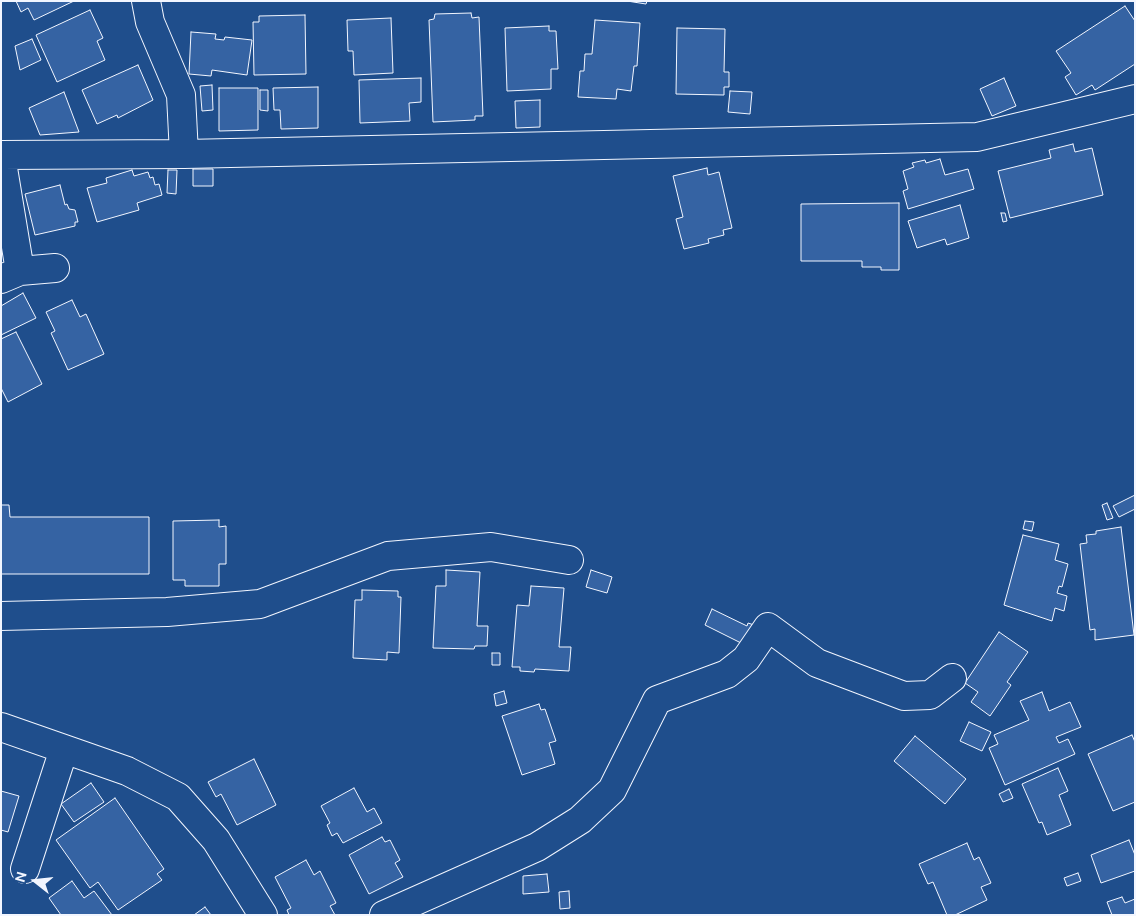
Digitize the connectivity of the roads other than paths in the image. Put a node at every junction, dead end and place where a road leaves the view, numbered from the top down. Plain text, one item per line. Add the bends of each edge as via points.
1 (146, 1) edge
2 (1135, 99) edge
3 (184, 154) junction
4 (1, 156) edge
5 (55, 268) dead end
6 (11, 275) edge
7 (569, 560) dead end
8 (1, 616) edge
9 (952, 678) dead end
10 (1, 727) edge
11 (64, 749) junction
12 (25, 869) dead end
13 (263, 915) edge
14 (384, 915) edge

1 - 3 street via 150,22 182,94
2 - 3 street via 976,138
3 - 4 street
4 - 6 street
5 - 6 street
7 - 8 street via 491,547 388,556 260,604 167,612
9 - 14 street via 930,695 904,696 817,663 768,627 746,659 727,674 657,700 612,790 580,820 537,847
10 - 11 street
11 - 12 street
11 - 13 street via 127,772 178,797 216,840

